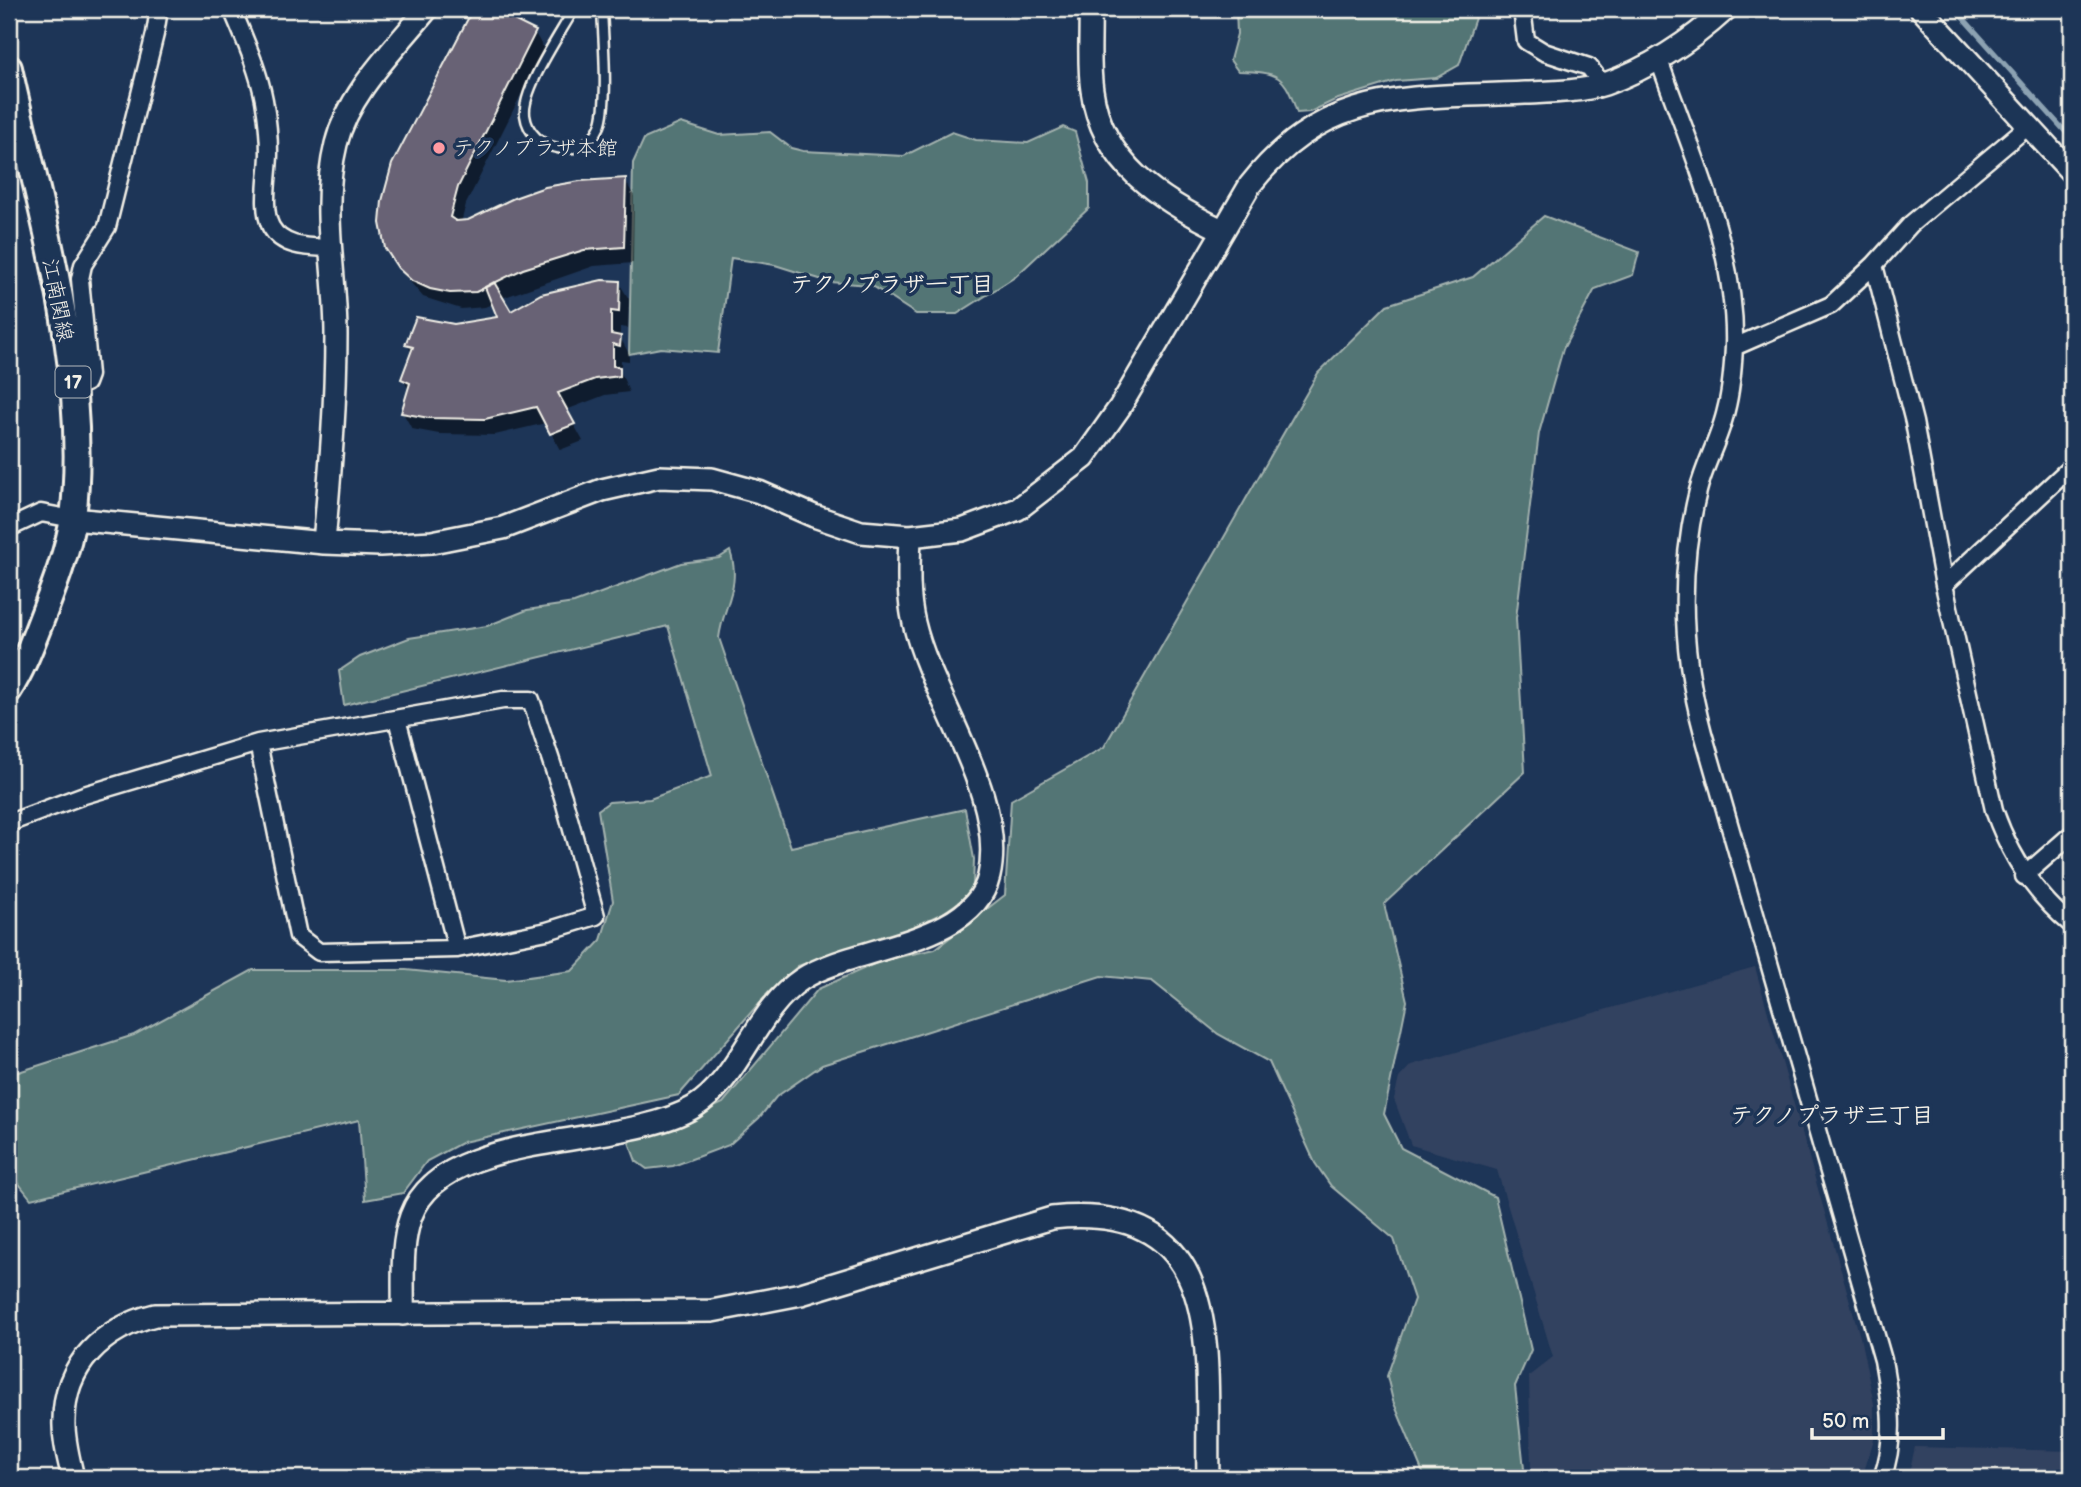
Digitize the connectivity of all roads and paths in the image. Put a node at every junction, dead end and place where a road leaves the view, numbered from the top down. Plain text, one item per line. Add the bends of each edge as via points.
1 (159, 9) edge
2 (232, 9) edge
3 (427, 9) edge
4 (574, 9) edge
5 (602, 9) edge
6 (1090, 9) edge
7 (1522, 9) edge
8 (1726, 9) edge
9 (1921, 9) edge
10 (1660, 60) junction
11 (9, 68) edge
12 (1603, 85) junction
13 (2028, 126) junction
14 (2072, 173) edge
15 (1222, 230) junction
16 (329, 247) junction
17 (1874, 265) junction
18 (1734, 346) junction
19 (74, 387) junction
20 (2072, 466) edge
21 (73, 519) junction
22 (9, 528) edge
23 (910, 536) junction
24 (324, 543) junction
25 (1944, 585) junction
26 (9, 690) edge
27 (397, 719) junction
28 (258, 743) junction
29 (9, 823) edge
30 (2072, 834) edge
31 (2024, 876) junction
32 (2072, 925) edge
33 (457, 949) junction
34 (403, 1314) junction
35 (73, 1478) edge
36 (1208, 1478) edge
37 (1882, 1478) edge

1 - 19 street via 107,227 83,265 80,298 89,375 86,383
2 - 16 street via 264,97 271,227 284,241
3 - 16 street via 357,94 336,143 327,200
4 - 5 lane via 526,102 528,126 535,137 556,149 569,149 591,139 603,117
6 - 15 street via 1092,91 1105,137 1133,174 1174,207
7 - 12 street via 1526,41 1589,67
8 - 10 street
9 - 13 street
10 - 12 street
10 - 18 street via 1717,230 1729,285
11 - 19 main road, 江南関線 / 17
12 - 15 street via 1351,108 1310,127 1271,158
13 - 14 street
13 - 17 street via 1911,224
15 - 23 street via 1120,407 1084,458 1018,509 962,530
16 - 24 street via 336,345
17 - 18 street via 1831,305
17 - 25 street via 1914,422
18 - 37 street via 1726,411 1698,489 1687,550 1685,644 1700,721 1883,1360 1893,1417
19 - 21 main road, 江南関線 / 17
20 - 25 street
21 - 22 street via 41,513
21 - 24 street
21 - 26 main road, 江南関線 / 17 via 47,604
23 - 24 street via 861,532 759,492 712,480 659,477 602,490 503,528 432,542
23 - 34 street via 914,624 985,803 993,845 988,879 973,903 944,928 834,964 801,980 755,1031 715,1089 693,1107 656,1122 480,1158 442,1175 423,1193 411,1217 404,1247
25 - 31 street via 1994,810
27 - 28 street
27 - 33 street
27 - 33 street via 503,700 531,700 596,916 524,937
28 - 29 street via 84,794
28 - 33 street via 298,936 319,952
30 - 31 street
31 - 32 street
34 - 35 street via 155,1315 131,1321 103,1338 80,1362 67,1388 63,1420
34 - 36 street via 712,1311 801,1294 1052,1218 1089,1215 1124,1220 1156,1237 1178,1258 1196,1289 1204,1320

